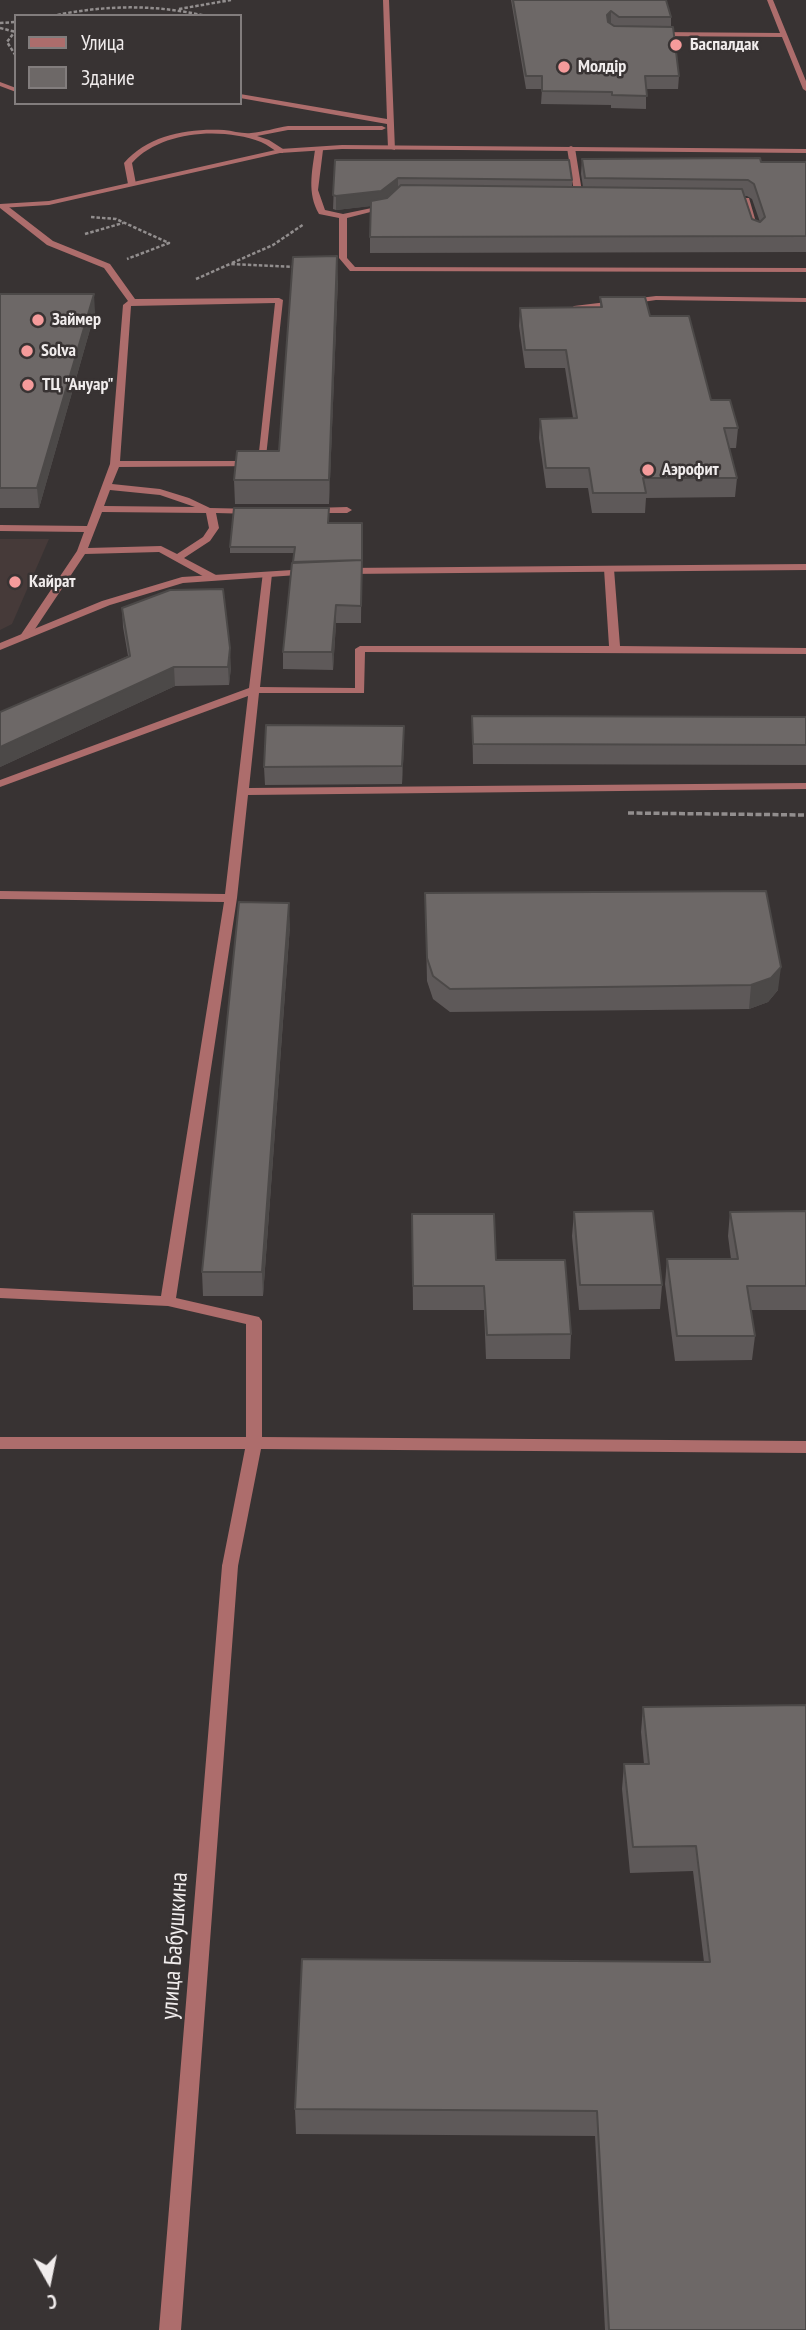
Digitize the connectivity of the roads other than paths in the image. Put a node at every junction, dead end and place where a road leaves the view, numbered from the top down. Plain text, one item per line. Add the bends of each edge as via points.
1 (386, 0) edge
2 (769, 0) edge
3 (652, 34) edge
4 (785, 38) junction
5 (748, 39) dead end
6 (806, 89) edge
7 (242, 96) edge
8 (391, 125) junction
9 (253, 135) junction
10 (392, 148) junction
11 (571, 148) junction
12 (319, 150) junction
13 (806, 150) edge
14 (280, 151) junction
15 (132, 184) junction
16 (565, 198) edge
17 (579, 198) junction
18 (593, 198) edge
19 (718, 200) edge
20 (391, 202) edge
21 (1, 206) edge
22 (343, 216) junction
23 (757, 233) edge
24 (806, 270) edge
25 (806, 300) edge
26 (133, 302) junction
27 (561, 309) edge
28 (115, 464) junction
29 (106, 486) junction
30 (97, 509) junction
31 (346, 510) dead end
32 (265, 511) edge
33 (306, 511) edge
34 (211, 512) junction
35 (0, 528) edge
36 (89, 529) junction
37 (82, 551) junction
38 (177, 557) junction
39 (806, 567) edge
40 (609, 569) junction
41 (324, 572) edge
42 (337, 572) edge
43 (267, 574) junction
44 (212, 577) junction
45 (25, 636) junction
46 (0, 648) edge
47 (615, 649) junction
48 (806, 651) edge
49 (254, 690) junction
50 (0, 784) edge
51 (806, 786) edge
52 (244, 792) junction
53 (0, 895) edge
54 (231, 898) junction
55 (0, 1293) edge
56 (168, 1301) junction
57 (0, 1443) edge
58 (254, 1443) junction
59 (806, 1447) edge
60 (170, 2330) edge

1 - 8 street
2 - 4 street
3 - 4 street
4 - 5 street
4 - 6 street
7 - 8 street
8 - 9 street via 288,128
8 - 10 street
9 - 14 street
9 - 15 street via 214,132 166,138 133,153 128,163
10 - 11 street
10 - 12 street
11 - 13 street
11 - 17 street
12 - 14 street
12 - 22 street via 316,201 322,212
14 - 15 street
15 - 21 street via 49,202
16 - 17 street
17 - 18 street
19 - 23 street via 746,200
20 - 22 street via 376,211
21 - 26 street via 50,243 107,266
22 - 24 street via 343,258 353,269
25 - 27 street via 656,298
26 - 28 street via 127,305
26 - 28 street via 279,300 264,450 262,464
28 - 29 street
29 - 30 street
29 - 34 street via 175,494
30 - 34 street
30 - 36 street
31 - 33 street
32 - 34 street
34 - 38 street via 214,528 207,539
35 - 36 street
36 - 37 street
37 - 38 street via 161,549
37 - 45 street
38 - 44 street
39 - 40 street
40 - 42 street
40 - 47 street
41 - 43 street
43 - 44 street
43 - 49 street
44 - 45 street via 182,580 119,598
45 - 46 street
47 - 48 street
47 - 49 street via 360,649 360,691
49 - 50 street
49 - 52 street
51 - 52 street
52 - 54 street
53 - 54 street
54 - 56 street
55 - 56 street
56 - 58 street, улица Бабушкина via 254,1321
57 - 58 street
58 - 59 street
58 - 60 street, улица Бабушкина via 230,1566

